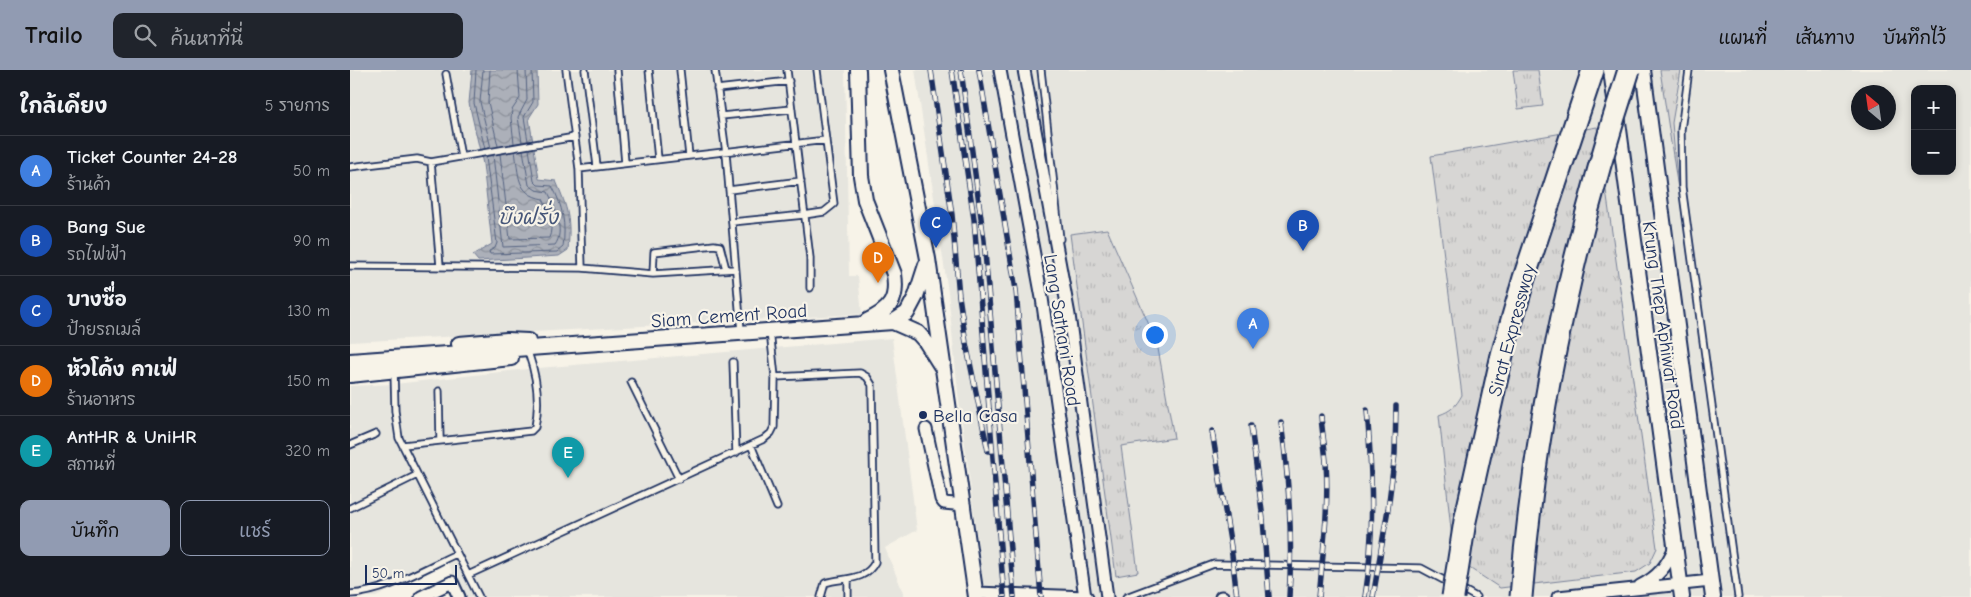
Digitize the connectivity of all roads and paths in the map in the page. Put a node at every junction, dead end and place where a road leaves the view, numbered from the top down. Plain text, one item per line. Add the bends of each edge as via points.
1 (566, 70) edge
2 (585, 70) edge
3 (617, 70) edge
4 (649, 70) edge
5 (680, 70) edge
6 (715, 70) edge
7 (787, 70) edge
8 (817, 70) edge
9 (891, 70) edge
10 (1000, 70) edge
11 (1024, 70) edge
12 (1041, 70) edge
13 (1593, 70) edge
14 (1611, 70) edge
15 (1630, 70) edge
16 (1642, 70) edge
17 (1689, 70) edge
18 (859, 72) edge
19 (446, 74) dead end
20 (789, 81) junction
21 (717, 89) junction
22 (792, 109) junction
23 (721, 116) junction
24 (575, 137) junction
25 (826, 140) junction
26 (796, 144) junction
27 (726, 153) junction
28 (689, 156) junction
29 (461, 157) junction
30 (658, 159) junction
31 (431, 162) junction
32 (625, 163) junction
33 (597, 166) junction
34 (350, 167) edge
35 (579, 169) junction
36 (801, 181) junction
37 (729, 190) junction
38 (804, 215) junction
39 (732, 222) junction
40 (928, 259) junction
41 (350, 266) edge
42 (440, 266) junction
43 (582, 268) junction
44 (726, 269) junction
45 (735, 269) junction
46 (653, 274) junction
47 (810, 288) dead end
48 (1069, 315) junction
49 (893, 322) junction
50 (861, 324) junction
51 (770, 331) junction
52 (741, 333) junction
53 (563, 346) junction
54 (350, 353) edge
55 (529, 355) junction
56 (350, 362) edge
57 (734, 362) dead end
58 (943, 369) junction
59 (394, 370) junction
60 (350, 375) edge
61 (775, 377) junction
62 (631, 382) dead end
63 (439, 391) dead end
64 (926, 429) dead end
65 (376, 434) dead end
66 (440, 440) junction
67 (350, 445) edge
68 (404, 445) junction
69 (751, 445) junction
70 (736, 453) junction
71 (417, 475) junction
72 (679, 479) junction
73 (964, 505) junction
74 (777, 507) dead end
75 (350, 508) edge
76 (1675, 547) junction
77 (456, 554) junction
78 (468, 575) junction
79 (848, 579) junction
80 (1710, 581) junction
81 (1634, 589) junction
82 (1681, 591) edge
83 (350, 594) edge
84 (976, 595) edge
85 (421, 597) edge
86 (459, 597) edge
87 (479, 597) edge
88 (821, 597) edge
89 (848, 597) edge
90 (1086, 597) edge
91 (1107, 597) edge
92 (1126, 597) edge
93 (1453, 597) edge
94 (1476, 597) edge
95 (1521, 597) edge
96 (1558, 597) edge
97 (1713, 597) edge
98 (1738, 597) edge

1 - 24 lane
2 - 33 lane
3 - 32 lane
4 - 30 lane
5 - 28 lane
6 - 21 lane
7 - 20 lane
8 - 25 lane
9 - 40 street
10 - 90 street, Lang Sathani Road via 1042,298
11 - 48 street, Lang Sathani Road
12 - 48 lane
13 - 93 highway, Sirat Expressway, bridge via 1502,355 1465,521
14 - 76 street, Krung Thep Aphiwat Road
15 - 95 highway, bridge via 1588,210 1548,381 1534,464
16 - 80 street, Krung Thep Aphiwat Road
17 - 98 lane via 1681,130 1682,187
18 - 50 street via 861,176 865,200 896,287 894,299 886,310
19 - 29 lane
20 - 21 lane
20 - 22 lane
21 - 23 lane
22 - 23 lane
22 - 26 lane
23 - 27 lane
24 - 29 lane
24 - 35 lane
25 - 26 lane
25 - 38 lane via 834,204 824,212
26 - 27 lane
26 - 36 lane
27 - 28 lane
27 - 37 lane
28 - 30 lane
29 - 31 lane
30 - 32 lane
31 - 34 lane via 417,158
31 - 42 lane
32 - 33 lane
33 - 35 lane
35 - 43 lane
36 - 37 lane
36 - 38 lane
37 - 39 lane
38 - 39 lane
38 - 47 lane
39 - 45 lane
40 - 49 street via 907,313
40 - 58 street
41 - 42 lane
42 - 43 lane
43 - 46 lane
44 - 45 lane
44 - 46 lane
44 - 46 lane via 720,246 714,245 654,252
45 - 52 lane
48 - 91 street, Lang Sathani Road
49 - 50 street, Siam Cement Road
49 - 58 street via 918,333
50 - 51 street, Siam Cement Road
51 - 52 street, Siam Cement Road
51 - 61 lane
52 - 53 street, Siam Cement Road
53 - 54 street, Siam Cement Road via 506,340
53 - 55 street, Siam Cement Road
53 - 56 street, Siam Cement Road
55 - 59 street, Siam Cement Road
55 - 66 lane via 536,375 537,404 535,427 531,431
57 - 70 lane
58 - 73 street
59 - 60 street, Siam Cement Road
59 - 68 lane via 397,431
61 - 69 lane via 774,427 771,433
61 - 79 lane via 860,373 872,385 876,562 863,576
62 - 72 lane
63 - 66 lane
64 - 73 street via 941,499 944,503
65 - 67 lane
66 - 68 lane
68 - 71 lane
69 - 70 lane
69 - 74 lane
70 - 72 lane
71 - 75 lane
71 - 77 lane
72 - 78 lane
73 - 84 street
76 - 81 street via 1661,572
76 - 82 street, Krung Thep Aphiwat Road
77 - 78 lane
77 - 83 lane via 392,583
78 - 87 lane
79 - 88 lane via 825,583
79 - 89 lane
80 - 82 street
80 - 97 street, Krung Thep Aphiwat Road
81 - 82 street
81 - 96 street
84 - 90 street
85 - 86 street via 452,582
92 - 94 lane via 1214,564 1421,568

